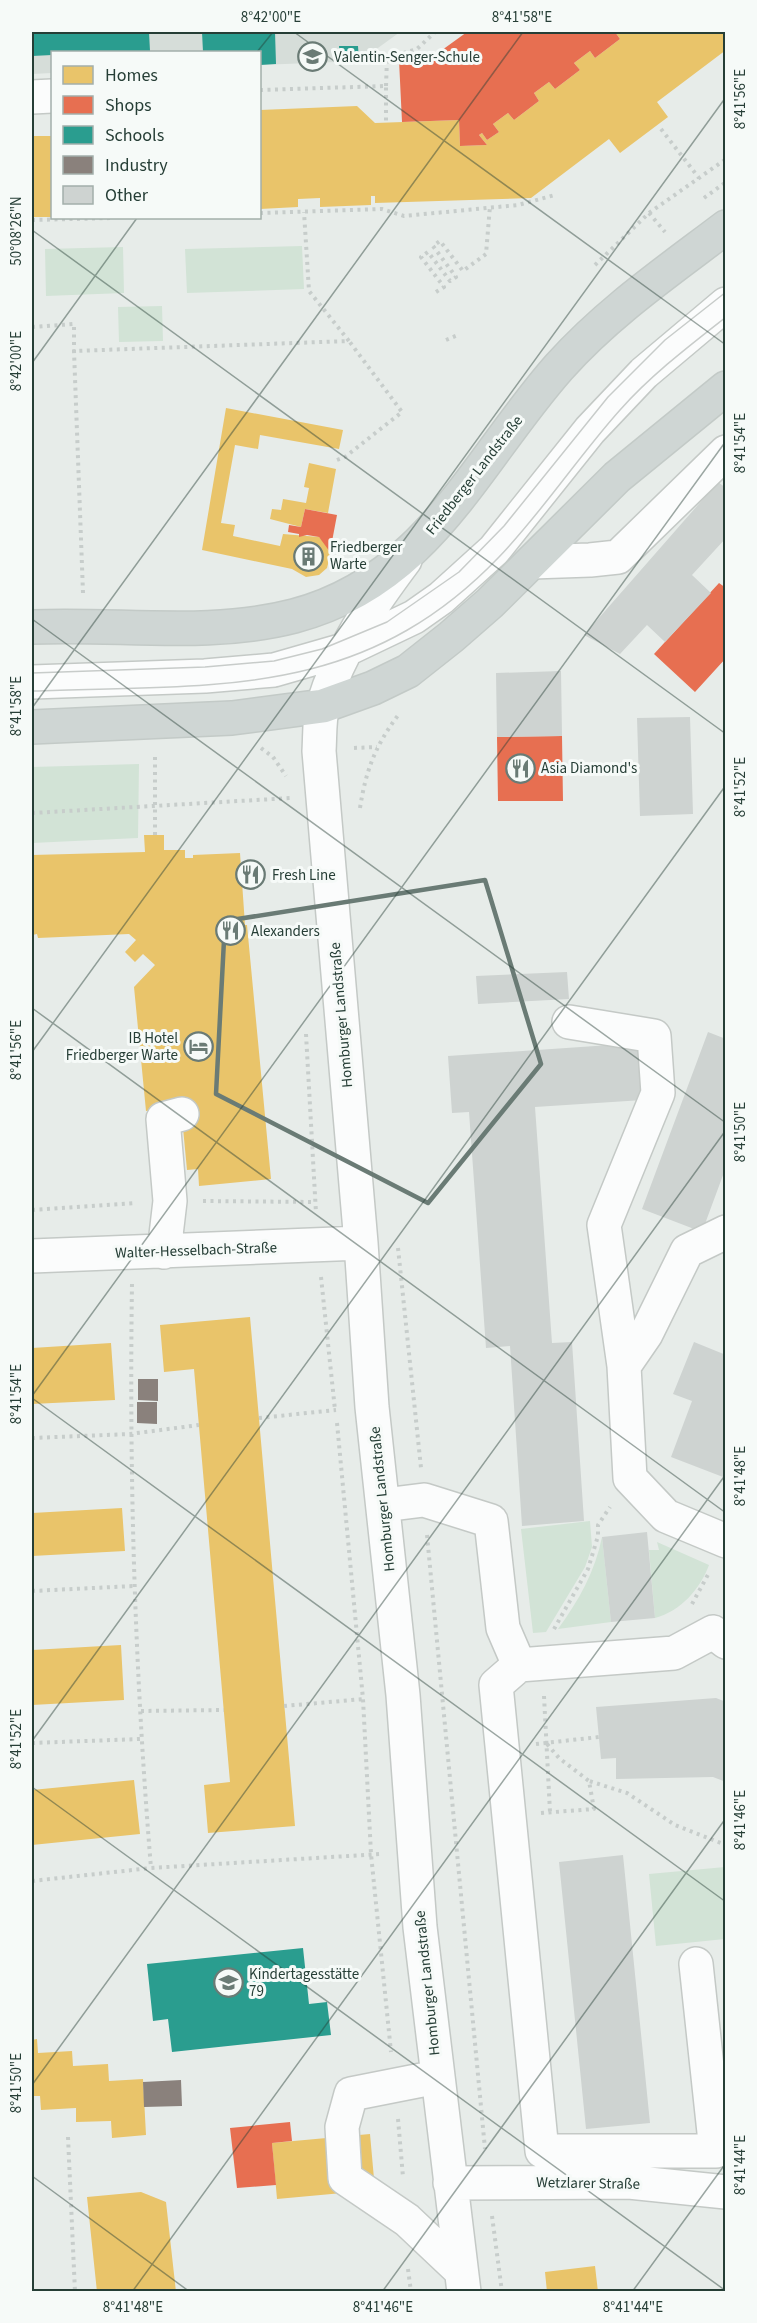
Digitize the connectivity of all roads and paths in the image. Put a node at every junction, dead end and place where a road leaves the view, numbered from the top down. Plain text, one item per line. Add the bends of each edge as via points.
1 (435, 32) edge
2 (386, 86) junction
3 (261, 90) edge
4 (386, 123) dead end
5 (661, 129) dead end
6 (726, 159) edge
7 (699, 178) junction
8 (726, 182) edge
9 (555, 195) dead end
10 (699, 202) dead end
11 (389, 203) dead end
12 (490, 206) junction
13 (382, 209) junction
14 (304, 212) junction
15 (261, 213) edge
16 (649, 213) junction
17 (72, 219) edge
18 (32, 220) edge
19 (672, 222) dead end
20 (726, 227) edge
21 (663, 228) junction
22 (667, 234) dead end
23 (654, 236) dead end
24 (595, 265) dead end
25 (436, 292) dead end
26 (726, 304) edge
27 (32, 327) edge
28 (458, 335) dead end
29 (446, 340) dead end
30 (349, 341) junction
31 (74, 351) junction
32 (726, 388) edge
33 (726, 452) edge
34 (338, 460) dead end
35 (412, 551) junction
36 (532, 562) junction
37 (83, 596) dead end
38 (32, 627) edge
39 (347, 650) junction
40 (32, 682) edge
41 (323, 706) junction
42 (407, 707) dead end
43 (32, 727) edge
44 (155, 746) dead end
45 (155, 805) junction
46 (295, 809) dead end
47 (32, 813) edge
48 (359, 813) dead end
49 (155, 835) dead end
50 (569, 1022) dead end
51 (306, 1023) dead end
52 (182, 1114) dead end
53 (726, 1232) edge
54 (361, 1243) junction
55 (319, 1245) junction
56 (398, 1247) dead end
57 (148, 1252) junction
58 (32, 1257) edge
59 (624, 1366) junction
60 (372, 1407) junction
61 (335, 1410) junction
62 (259, 1418) dead end
63 (199, 1425) dead end
64 (130, 1434) junction
65 (32, 1438) edge
66 (633, 1482) junction
67 (424, 1500) junction
68 (384, 1505) junction
69 (726, 1541) edge
70 (133, 1586) junction
71 (32, 1591) edge
72 (721, 1628) edge
73 (550, 1635) dead end
74 (519, 1665) junction
75 (352, 1700) dead end
76 (284, 1706) dead end
77 (224, 1710) dead end
78 (141, 1711) junction
79 (599, 1737) dead end
80 (140, 1739) junction
81 (32, 1743) edge
82 (547, 1743) junction
83 (503, 1748) junction
84 (589, 1781) junction
85 (510, 1816) junction
86 (726, 1845) edge
87 (414, 1853) junction
88 (371, 1854) junction
89 (151, 1868) junction
90 (32, 1881) edge
91 (696, 1964) dead end
92 (437, 2077) junction
93 (394, 2084) junction
94 (68, 2137) dead end
95 (450, 2183) junction
96 (488, 2183) junction
97 (726, 2192) edge
98 (407, 2220) junction
99 (462, 2281) edge
100 (75, 2292) edge
101 (411, 2292) edge
102 (502, 2292) edge

1 - 2 path via 417,49 387,58
2 - 3 path
2 - 4 path
5 - 7 path
6 - 7 path
7 - 16 path
8 - 10 path
9 - 12 path via 518,205
11 - 13 path
12 - 13 path via 404,216
12 - 25 path via 486,254 463,271 440,241 433,246 456,277 450,281 428,252 421,257 444,287
13 - 14 path
14 - 15 path
14 - 30 path via 309,291
16 - 21 path
16 - 24 path
17 - 18 path
19 - 21 path
20 - 35 main road, Friedberger Landstraße via 586,338 534,397 436,527
21 - 22 path
21 - 23 path
26 - 39 street via 614,403 511,531 466,577 414,617
27 - 31 path via 74,324
28 - 29 path
30 - 31 path
30 - 34 path via 402,412
31 - 37 path
32 - 36 main road via 617,477
33 - 36 street via 618,557
35 - 38 main road, Friedberger Landstraße via 370,585 331,603 273,621 204,627
35 - 39 street, Homburger Landstraße via 371,606
36 - 41 main road via 490,603 408,671
39 - 40 street via 241,674
39 - 41 street, Homburger Landstraße
41 - 43 main road via 232,718
41 - 54 street, Homburger Landstraße via 319,751
42 - 48 path via 377,747 366,772
44 - 45 path
45 - 46 path via 294,797
45 - 47 path
45 - 49 path
50 - 59 street via 654,1036 658,1093 604,1225
51 - 55 path
52 - 57 street via 163,1119 170,1201
53 - 59 street via 687,1251 645,1334
54 - 55 street, Walter-Hesselbach-Straße
54 - 60 street, Homburger Landstraße
55 - 57 street, Walter-Hesselbach-Straße
55 - 61 path
56 - 67 path
57 - 58 street, Walter-Hesselbach-Straße
57 - 64 path
59 - 66 street
60 - 61 path
60 - 68 street, Homburger Landstraße
61 - 62 path
61 - 88 path via 363,1699
63 - 64 path
64 - 65 path
64 - 70 path
66 - 69 street via 666,1516
66 - 73 path via 598,1524 588,1569
67 - 68 street
67 - 74 street via 491,1521 503,1628
67 - 96 path
68 - 87 street, Homburger Landstraße
70 - 71 path
70 - 78 path
72 - 74 street via 674,1653
74 - 83 street via 496,1685
75 - 76 path
77 - 78 path
78 - 80 path
79 - 82 path
80 - 81 path
80 - 89 path
82 - 83 path
82 - 84 path via 559,1758
83 - 85 street
84 - 85 path via 594,1809
84 - 86 path via 627,1793 675,1825
85 - 91 street via 542,2151 716,2151
87 - 88 path
87 - 92 street, Homburger Landstraße
88 - 89 path
88 - 93 path
89 - 90 path
92 - 93 street
92 - 95 street, Homburger Landstraße
93 - 98 path
93 - 98 street via 351,2094 342,2127 345,2178
94 - 100 path
95 - 96 street, Wetzlarer Straße
95 - 99 street, Homburger Landstraße
96 - 97 street, Wetzlarer Straße via 629,2182
96 - 102 path
98 - 99 street
98 - 101 path

